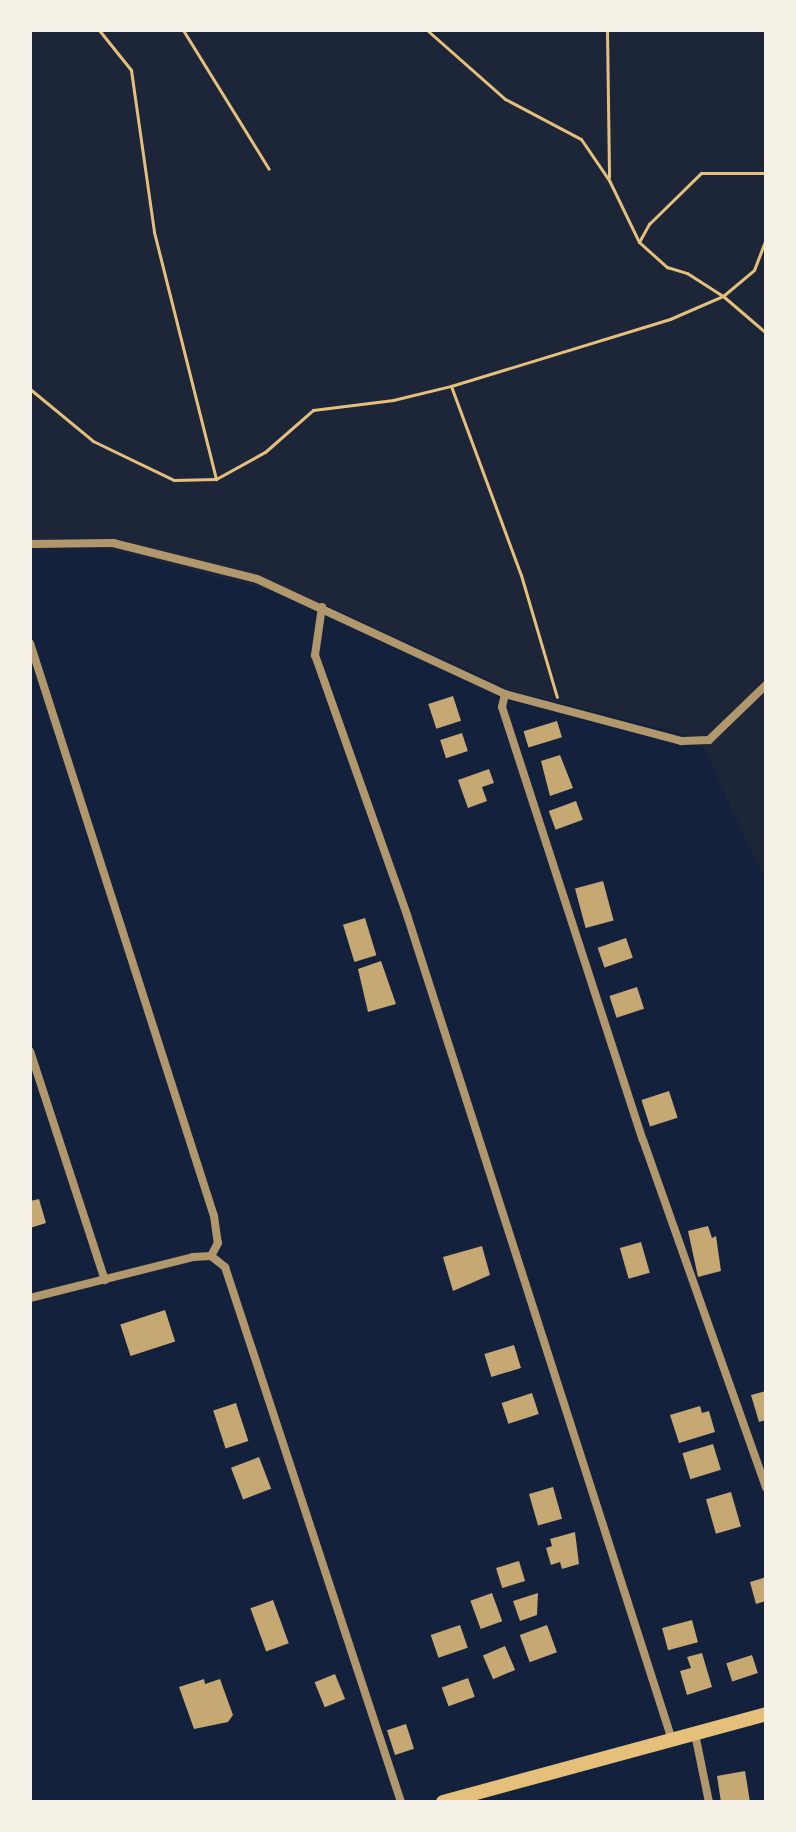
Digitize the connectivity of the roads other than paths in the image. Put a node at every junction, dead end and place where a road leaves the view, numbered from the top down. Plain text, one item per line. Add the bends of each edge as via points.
1 (30, 544) edge
2 (322, 607) junction
3 (30, 643) edge
4 (766, 685) edge
5 (505, 694) junction
6 (30, 1051) edge
7 (211, 1256) junction
8 (105, 1280) junction
9 (30, 1298) edge
10 (766, 1488) edge
11 (766, 1714) edge
12 (695, 1734) junction
13 (672, 1740) junction
14 (452, 1801) edge
15 (401, 1802) edge
16 (709, 1802) edge

1 - 2 street via 113,543 257,579
2 - 5 street
2 - 13 street via 315,655 407,915
3 - 7 street via 214,1216 218,1243
4 - 5 street via 704,742 669,738
5 - 10 street via 502,707 633,1110
6 - 8 street
7 - 8 street
7 - 15 street via 230,1278
8 - 9 street
11 - 12 main road
12 - 13 main road
12 - 16 street
13 - 14 main road

